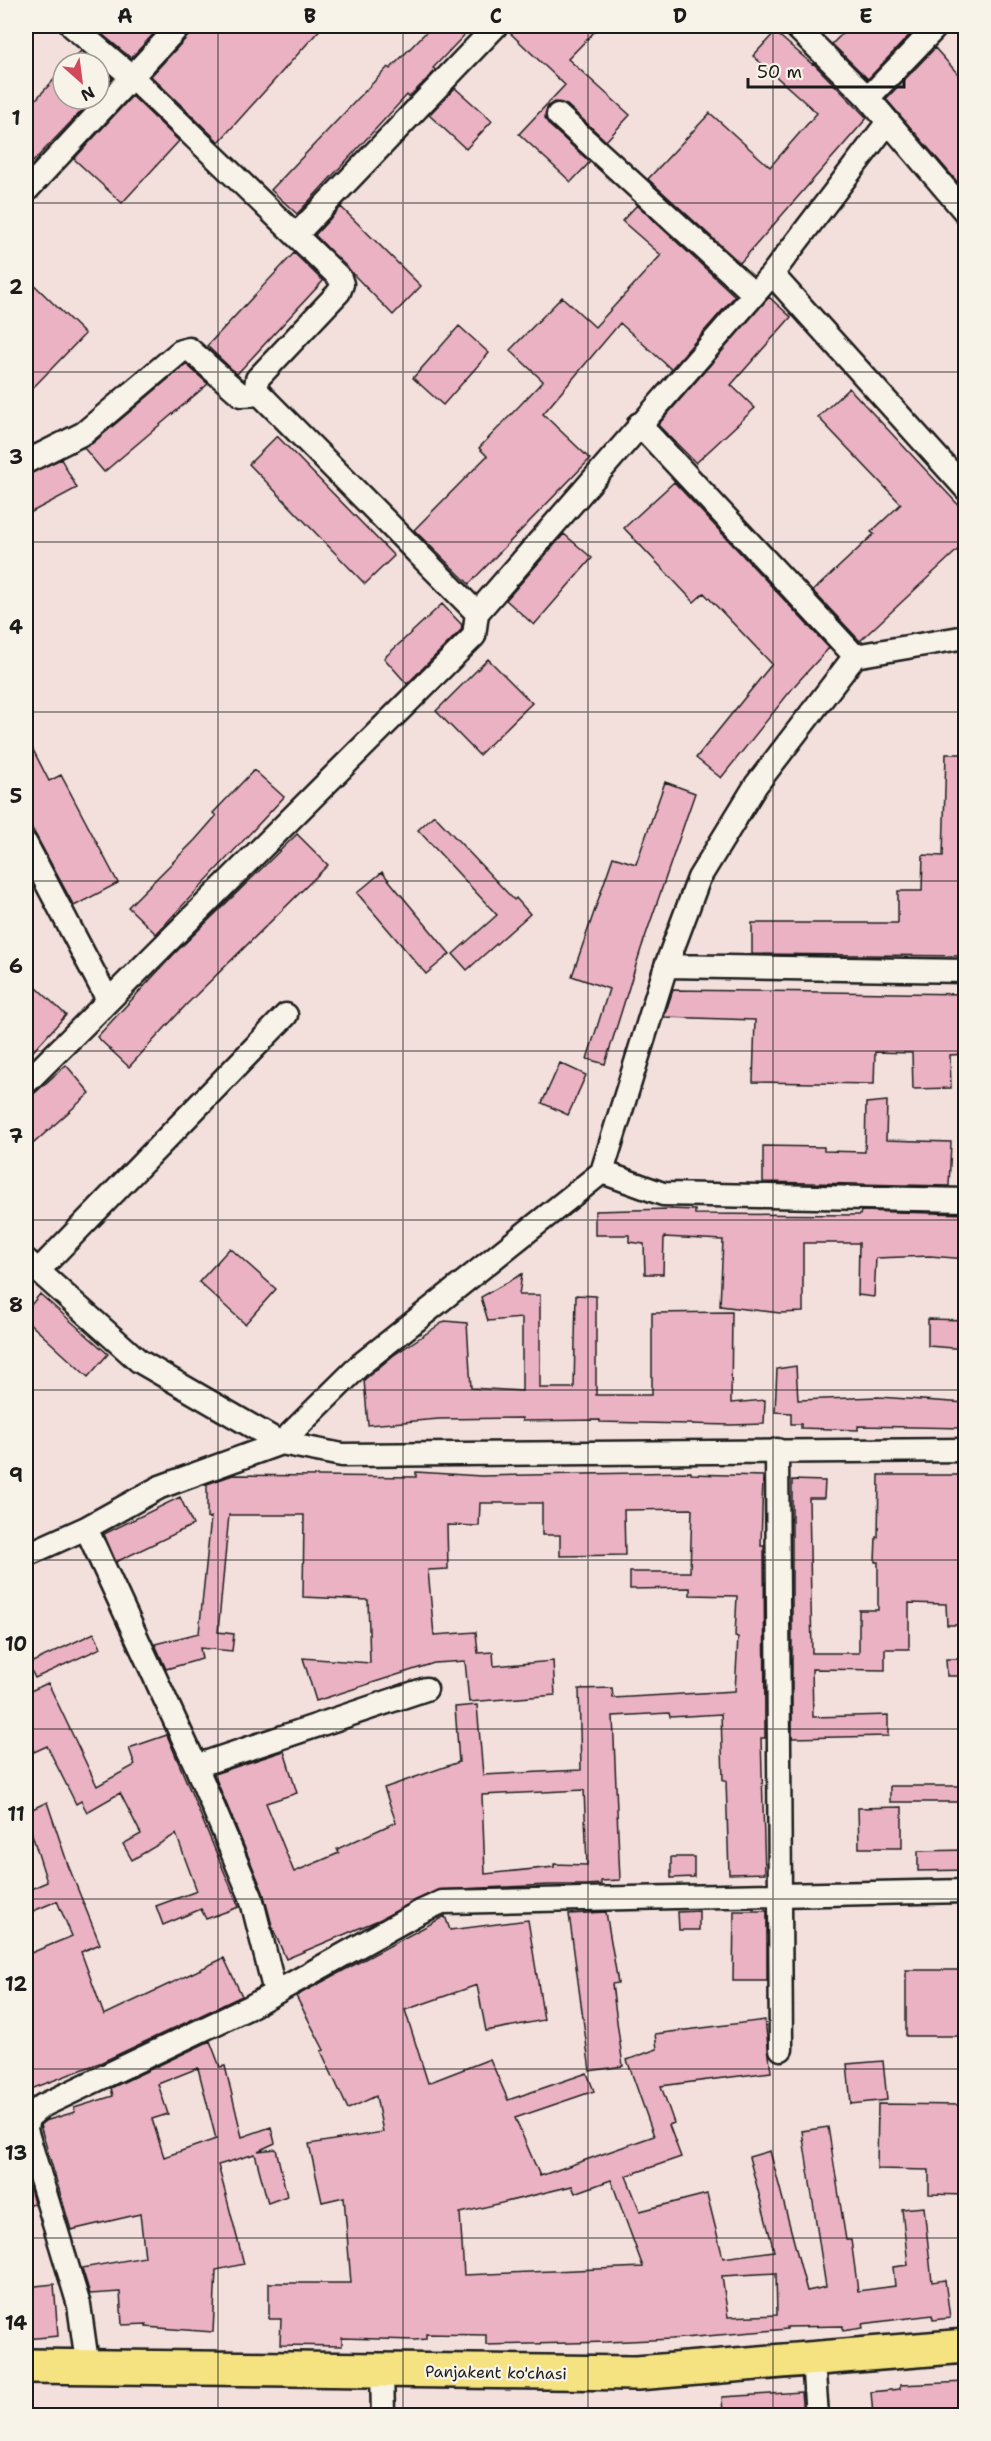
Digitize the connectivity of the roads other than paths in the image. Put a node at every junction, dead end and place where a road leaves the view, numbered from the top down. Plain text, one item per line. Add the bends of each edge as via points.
1 (72, 26) edge
2 (179, 26) edge
3 (496, 26) edge
4 (795, 26) edge
5 (937, 26) edge
6 (132, 77) junction
7 (868, 98) junction
8 (558, 115) dead end
9 (888, 122) junction
10 (26, 192) edge
11 (966, 213) edge
12 (296, 235) junction
13 (771, 273) junction
14 (754, 294) junction
15 (260, 394) junction
16 (639, 424) junction
17 (26, 462) edge
18 (966, 489) edge
19 (477, 613) junction
20 (966, 637) edge
21 (855, 656) junction
22 (26, 844) edge
23 (666, 966) junction
24 (966, 971) edge
25 (108, 1000) junction
26 (286, 1015) dead end
27 (26, 1083) edge
28 (602, 1172) junction
29 (966, 1200) edge
30 (32, 1266) edge
31 (281, 1443) junction
32 (777, 1450) junction
33 (966, 1450) edge
34 (86, 1528) junction
35 (26, 1555) edge
36 (426, 1689) dead end
37 (196, 1766) junction
38 (966, 1891) edge
39 (779, 1894) junction
40 (275, 1992) junction
41 (781, 2049) dead end
42 (26, 2129) edge
43 (966, 2346) edge
44 (813, 2360) junction
45 (26, 2366) edge
46 (88, 2368) junction
47 (382, 2370) junction
48 (383, 2415) edge
49 (816, 2415) edge

1 - 6 street
2 - 6 street
3 - 12 street
4 - 7 street
5 - 7 street
6 - 10 street
6 - 12 street
7 - 9 street
8 - 14 street
9 - 11 street
9 - 13 street
12 - 15 street via 342,284 257,379
13 - 14 street
13 - 18 street
14 - 16 street
15 - 17 street via 241,395 189,349 181,351 84,433
15 - 19 street
16 - 19 street
16 - 21 street
19 - 25 street via 474,636
20 - 21 street
21 - 23 street via 756,785 699,878
22 - 25 street
23 - 24 street
23 - 28 street
25 - 27 street
26 - 30 street
28 - 29 street via 663,1194
28 - 31 street via 360,1365
30 - 31 street via 139,1361
31 - 32 street via 342,1455
31 - 34 street via 160,1486
32 - 33 street
32 - 39 street
34 - 35 street
34 - 37 street
36 - 37 street
37 - 40 street via 252,1897
38 - 39 street
39 - 40 street via 442,1902
39 - 41 street
40 - 42 street via 42,2106 28,2118
42 - 46 street via 80,2305
43 - 44 main road, Panjakent ko'chasi
44 - 47 main road, Panjakent ko'chasi via 637,2373
44 - 49 street
45 - 46 main road, Panjakent ko'chasi
46 - 47 main road, Panjakent ko'chasi
47 - 48 street

